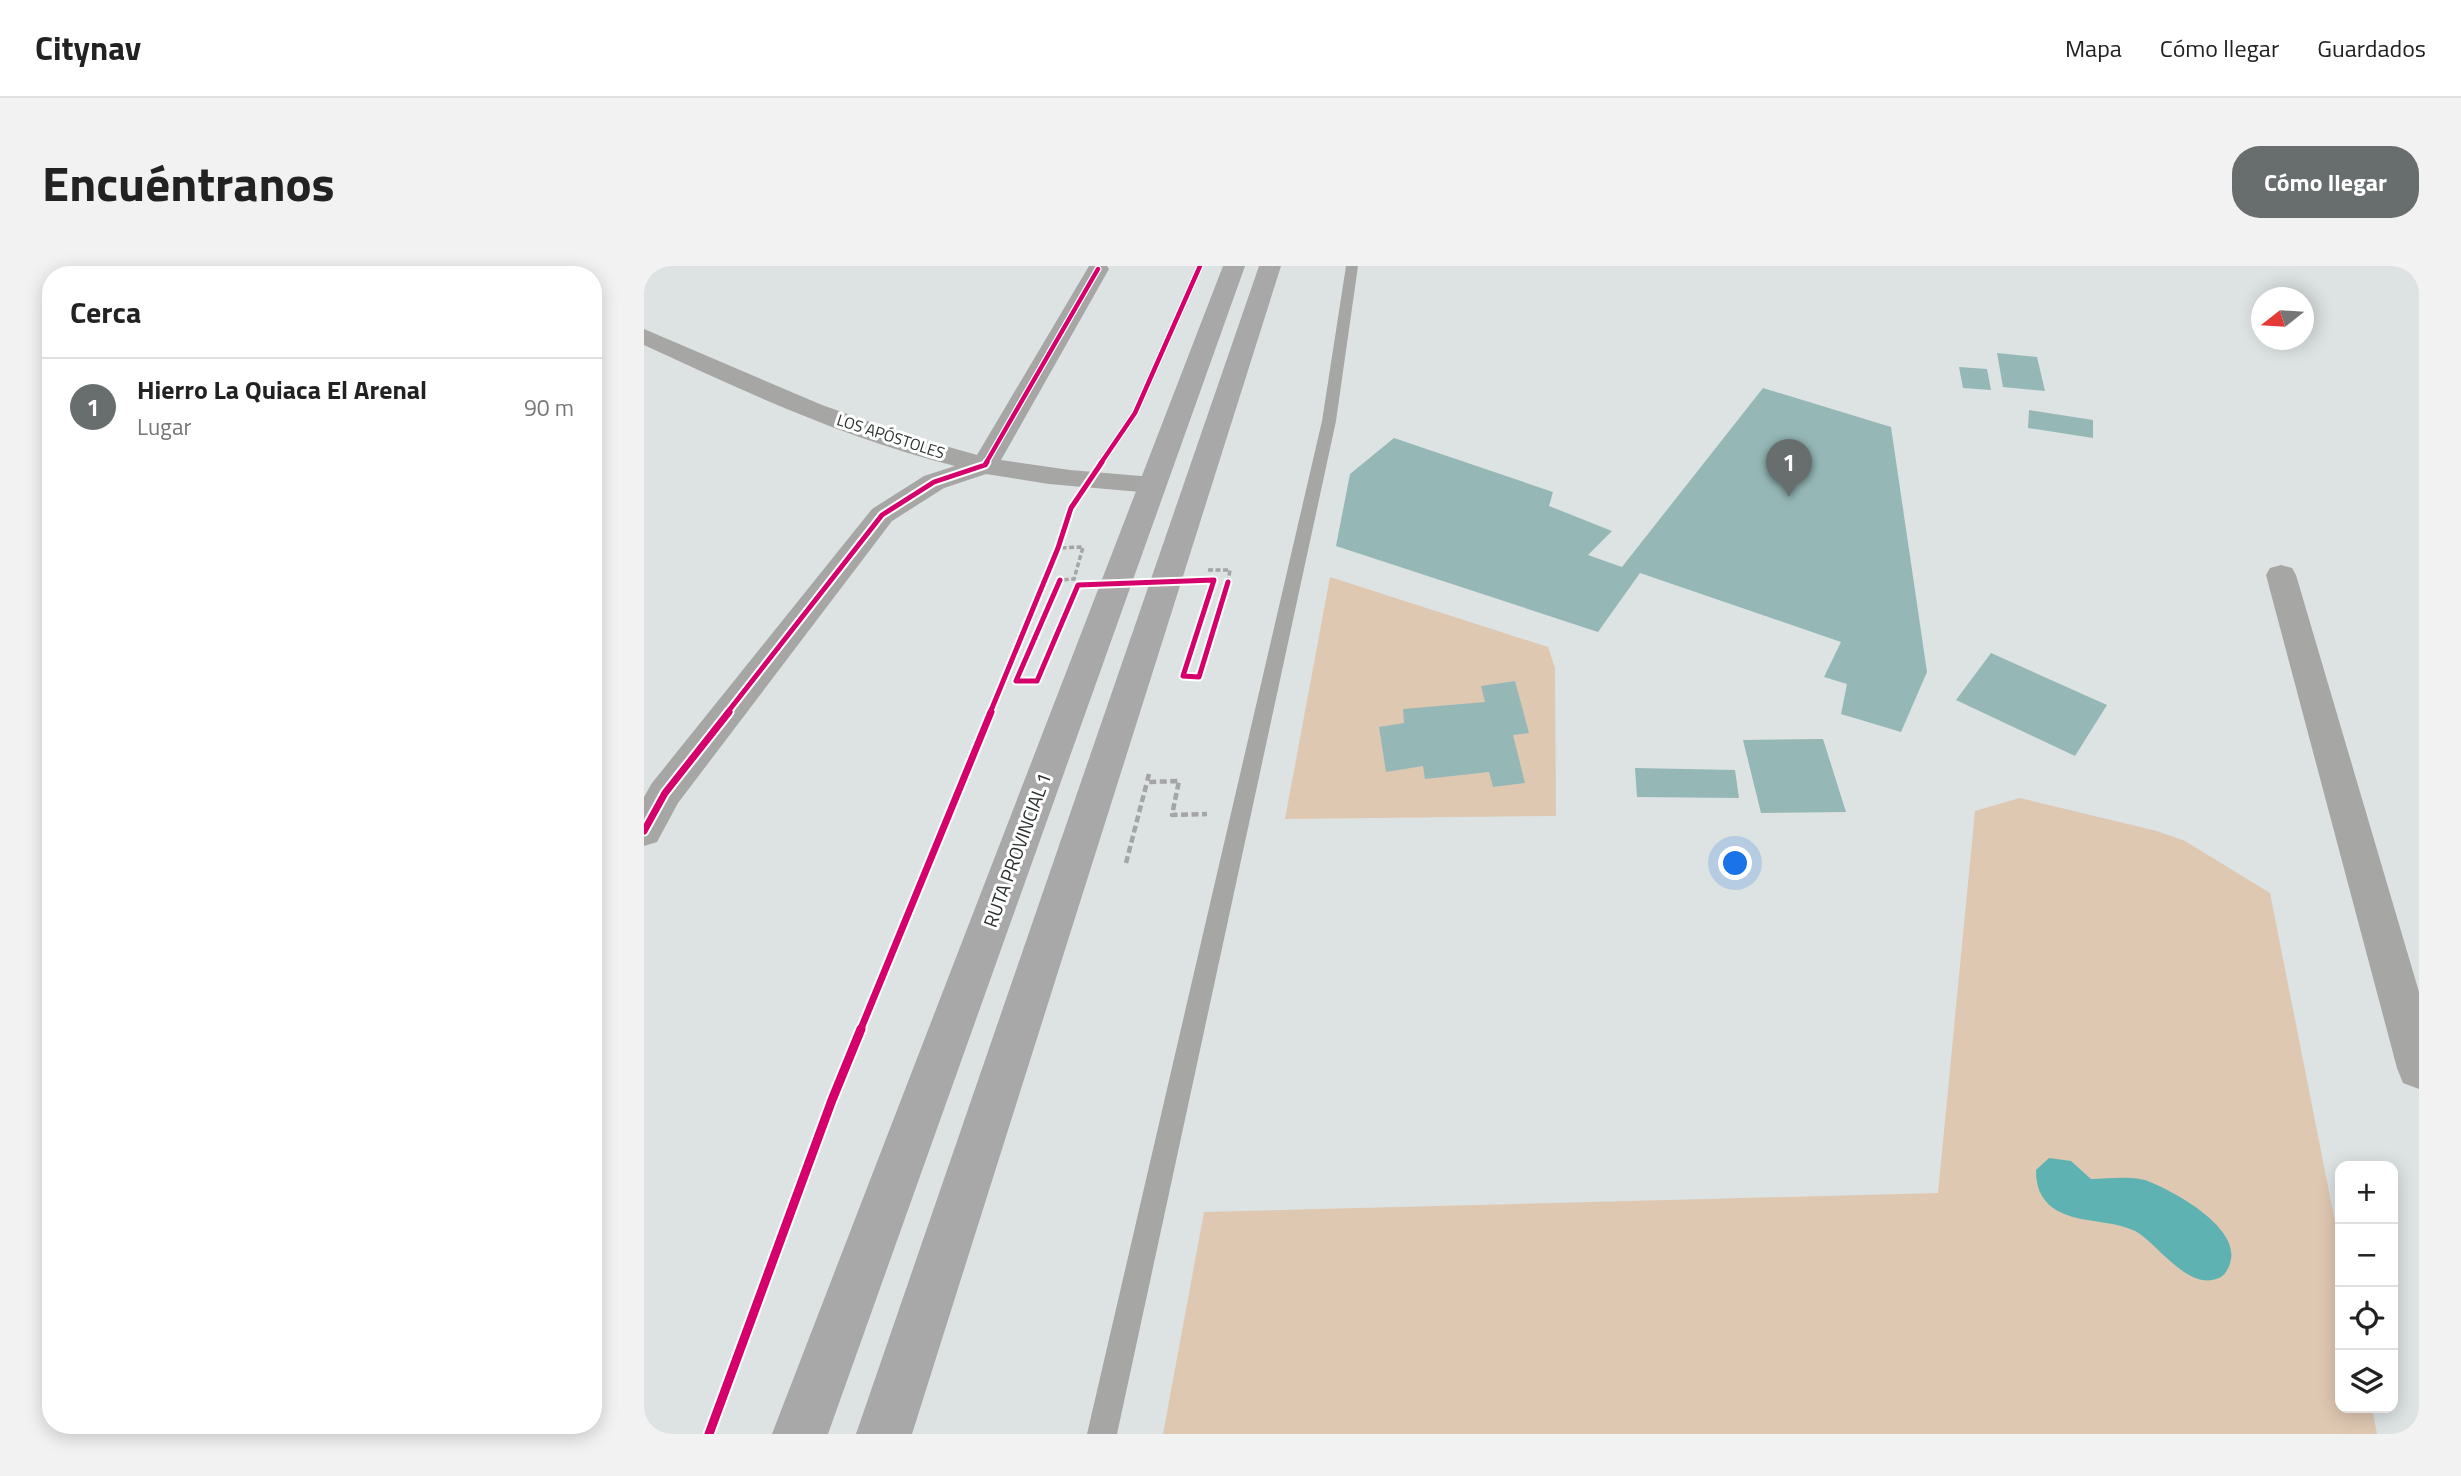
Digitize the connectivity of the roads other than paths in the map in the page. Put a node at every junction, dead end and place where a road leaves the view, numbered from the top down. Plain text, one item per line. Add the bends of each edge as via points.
1 (1234, 266) edge
2 (1270, 266) edge
3 (1352, 266) edge
4 (1098, 269) dead end
5 (644, 336) edge
6 (985, 465) junction
7 (1152, 485) junction
8 (2281, 575) dead end
9 (644, 831) edge
10 (2419, 1068) edge
11 (800, 1434) edge
12 (884, 1434) edge
13 (1102, 1434) edge

1 - 7 main road, RUTA PROVINCIAL 1
2 - 12 main road
3 - 13 lane via 1329,421
4 - 6 street
5 - 6 street, LOS APÓSTOLES via 808,408
6 - 7 street, LOS APÓSTOLES
6 - 9 street via 934,482 882,515 665,793
7 - 11 main road, RUTA PROVINCIAL 1
8 - 10 street

